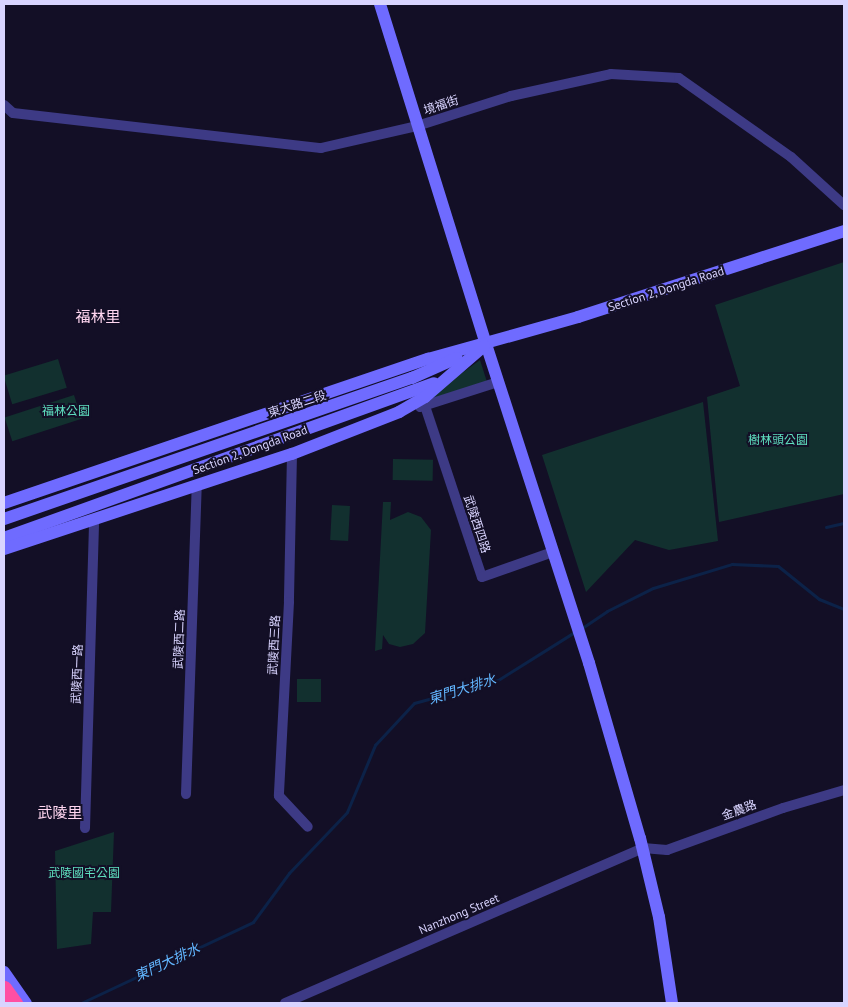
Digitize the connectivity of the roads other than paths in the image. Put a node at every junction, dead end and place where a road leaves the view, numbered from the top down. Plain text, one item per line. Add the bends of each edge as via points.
1 (380, 4) edge
2 (4, 106) edge
3 (417, 126) junction
4 (844, 205) edge
5 (844, 231) edge
6 (486, 344) junction
7 (498, 382) junction
8 (425, 406) junction
9 (399, 412) junction
10 (292, 454) junction
11 (197, 486) junction
12 (4, 502) edge
13 (4, 519) edge
14 (94, 520) junction
15 (4, 538) edge
16 (4, 549) edge
17 (553, 552) junction
18 (844, 790) edge
19 (186, 794) dead end
20 (308, 827) dead end
21 (85, 828) dead end
22 (643, 848) junction
23 (4, 972) edge
24 (12, 995) edge
25 (4, 1003) edge
26 (26, 1003) edge
27 (284, 1003) edge
28 (672, 1003) edge

1 - 3 street
2 - 3 street, 境福街 via 13,113 321,148
3 - 4 street, 境福街 via 511,96 611,74 679,78 791,157
3 - 6 street
5 - 6 street, Section 2, Dongda Road
6 - 7 street
6 - 9 street via 425,397
6 - 12 street, 東大路二段 via 428,359
6 - 13 street, Section 2, Dongda Road via 412,378
6 - 15 street, Section 2, Dongda Road via 431,386
7 - 8 street
7 - 17 street
8 - 9 street
8 - 17 street, 武陵西四路 via 482,578
9 - 10 street
10 - 11 street
10 - 20 street, 武陵西三路 via 280,796
11 - 14 street
11 - 19 street, 武陵西二路
14 - 16 street
14 - 21 street, 武陵西一路
17 - 22 street
18 - 22 street, 金農路 via 666,850
22 - 27 street, Nanzhong Street
22 - 28 street via 659,917
23 - 24 street
24 - 25 street
24 - 26 street

